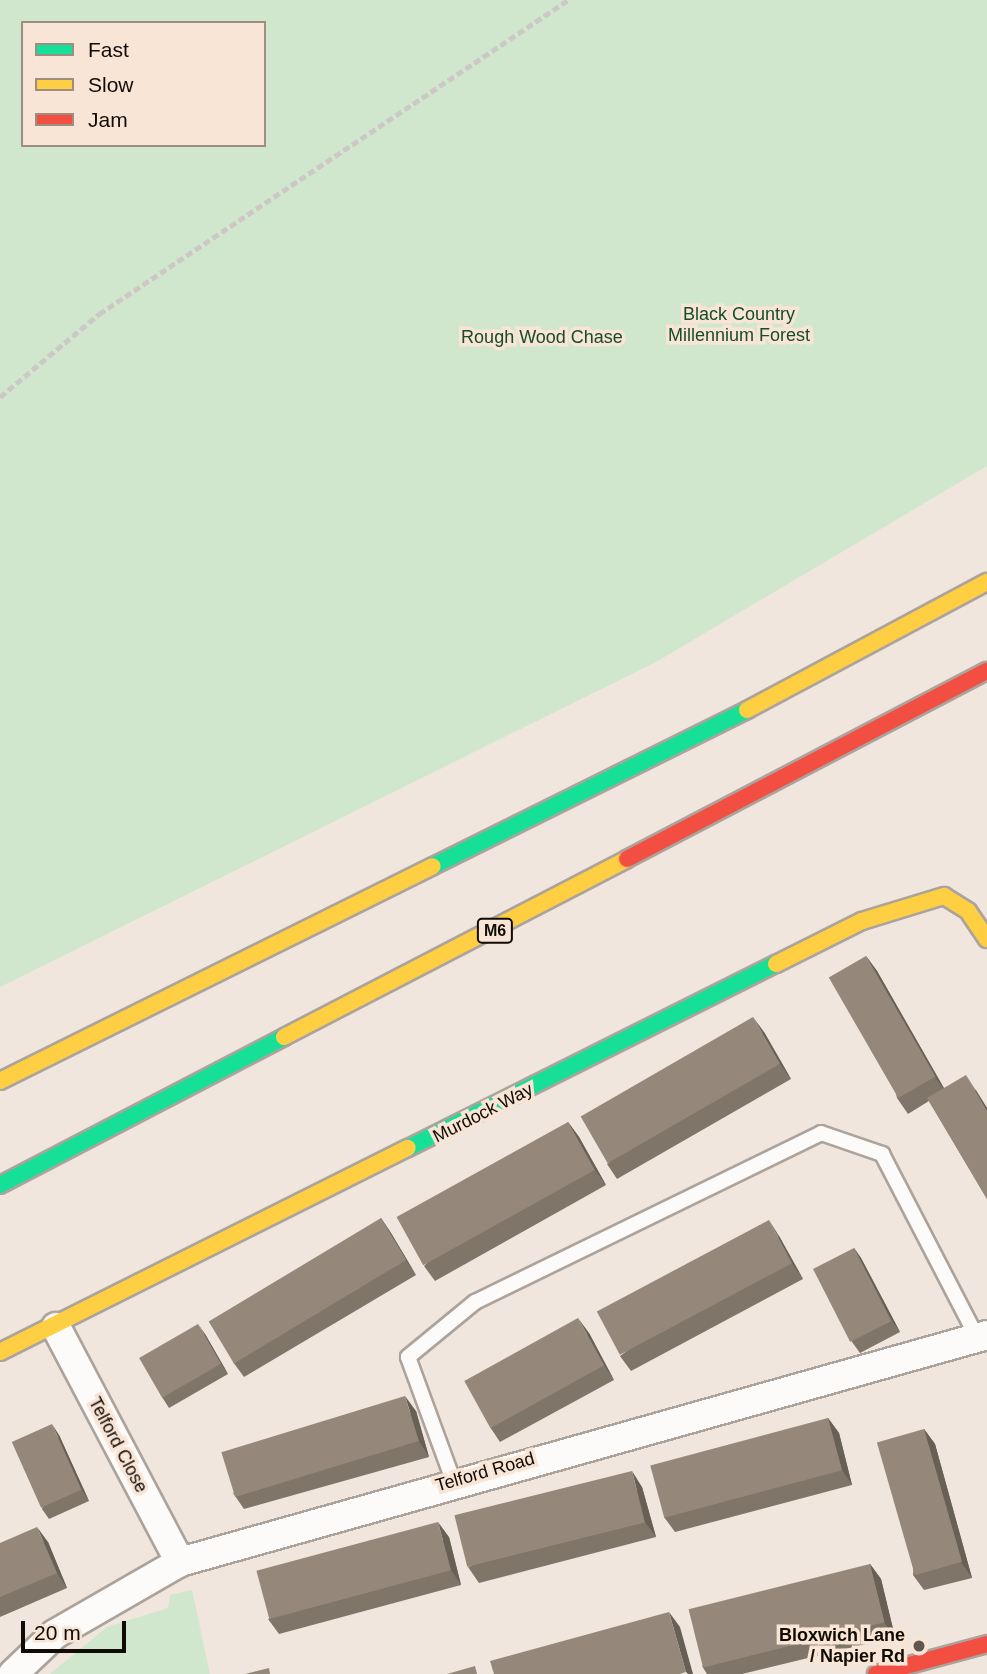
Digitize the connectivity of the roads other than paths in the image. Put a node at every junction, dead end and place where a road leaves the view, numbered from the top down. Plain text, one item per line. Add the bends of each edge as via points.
1 (987, 582) edge
2 (987, 671) edge
3 (987, 939) edge
4 (0, 1081) edge
5 (0, 1185) edge
6 (56, 1327) junction
7 (982, 1336) edge
8 (0, 1352) edge
9 (453, 1480) junction
10 (180, 1562) junction
11 (987, 1644) edge
12 (13, 1674) edge
13 (876, 1674) edge

1 - 4 main road via 857,655
2 - 5 main road, M6
3 - 6 main road, Murdock Way via 968,911 944,896 862,921
6 - 8 main road, Murdock Way
6 - 10 street, Telford Close
7 - 9 street, Telford Road
7 - 9 lane via 882,1154 821,1133 475,1302 408,1357
9 - 10 street, Telford Road
10 - 12 street, Telford Road via 55,1633
11 - 13 main road

